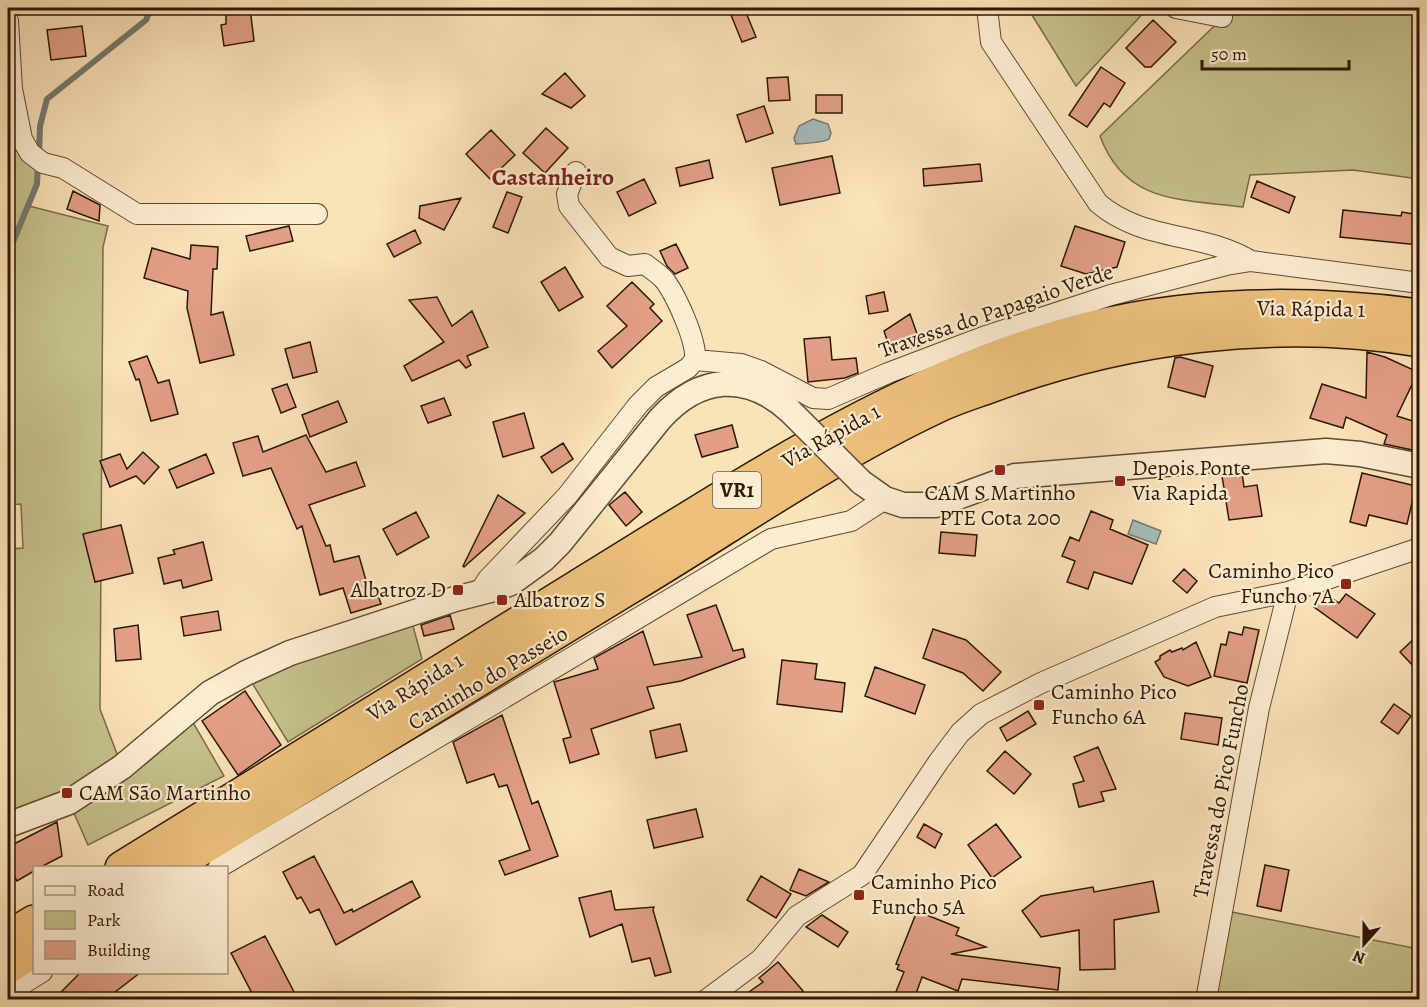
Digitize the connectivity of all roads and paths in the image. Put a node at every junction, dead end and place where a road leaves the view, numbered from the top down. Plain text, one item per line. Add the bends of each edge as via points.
1 (987, 8) edge
2 (1176, 8) edge
3 (1222, 17) dead end
4 (8, 21) edge
5 (576, 172) dead end
6 (317, 214) dead end
7 (1251, 261) junction
8 (1419, 283) edge
9 (1419, 316) edge
10 (1419, 340) edge
11 (695, 360) junction
12 (1419, 466) edge
13 (885, 499) junction
14 (1419, 548) edge
15 (1288, 592) junction
16 (478, 594) junction
17 (8, 825) edge
18 (124, 866) edge
19 (171, 866) edge
20 (220, 866) edge
21 (33, 923) edge
22 (8, 938) edge
23 (33, 951) edge
24 (8, 967) edge
25 (39, 974) edge
26 (8, 993) edge
27 (706, 999) edge
28 (1206, 999) edge

1 - 7 street via 991,42 1098,202 1120,220 1222,247
2 - 3 street
4 - 6 street via 12,89 22,139 30,153 44,163 63,168 137,214
5 - 11 street via 567,194 569,206 609,257 628,266 645,264 665,282 689,329
7 - 8 street
7 - 11 street, Travessa do Papagaio Verde via 1111,295 962,345 828,399 813,398 761,370 741,364
9 - 18 highway, Via Rápida 1 / VR1 via 1374,310 1264,307 1165,314 1089,329 925,386 798,452
10 - 19 highway, Via Rápida 1 / VR1 via 1267,331 1164,340 1096,353 1025,373 938,405 815,471
11 - 16 street via 638,405 567,496
12 - 13 street via 1326,451 1016,476 936,505 903,505
13 - 16 street, bridge via 861,482 776,398 746,385 714,384 675,402 544,559 511,583
13 - 20 street, Caminho do Passeio via 851,521 771,539
14 - 15 street
15 - 27 street via 1215,607 1041,683 981,714 960,733 861,875 797,916 761,959
15 - 28 street, Travessa do Pico Funcho via 1259,708
16 - 17 street via 290,653 246,673 210,693 122,767 69,802
21 - 22 highway
23 - 24 highway
25 - 26 street

